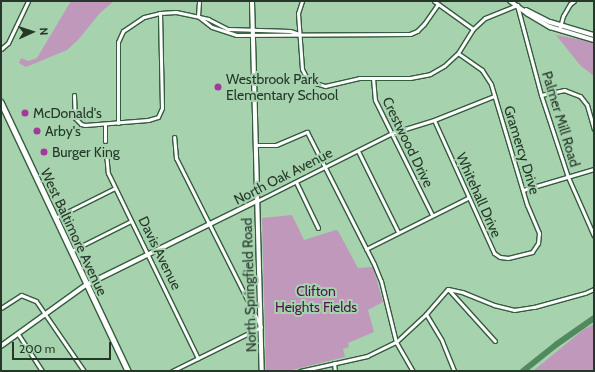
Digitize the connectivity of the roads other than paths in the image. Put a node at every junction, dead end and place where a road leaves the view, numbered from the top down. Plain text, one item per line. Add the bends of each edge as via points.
1 (28, 1) edge
2 (198, 1) edge
3 (252, 1) edge
4 (302, 1) edge
5 (434, 1) edge
6 (510, 1) edge
7 (574, 1) edge
8 (438, 4) junction
9 (517, 5) junction
10 (160, 13) junction
11 (198, 16) junction
12 (560, 28) junction
13 (473, 29) junction
14 (254, 30) junction
15 (299, 34) junction
16 (594, 35) edge
17 (254, 36) junction
18 (594, 40) edge
19 (1, 49) edge
20 (458, 53) junction
21 (373, 78) junction
22 (74, 95) dead end
23 (542, 95) junction
24 (494, 96) junction
25 (1, 102) edge
26 (434, 120) junction
27 (118, 123) junction
28 (105, 125) junction
29 (594, 129) edge
30 (392, 133) junction
31 (174, 137) dead end
32 (105, 141) dead end
33 (257, 145) junction
34 (358, 151) junction
35 (106, 152) dead end
36 (326, 167) junction
37 (594, 170) edge
38 (568, 177) junction
39 (296, 182) junction
40 (115, 188) junction
41 (523, 190) junction
42 (468, 198) junction
43 (257, 201) junction
44 (432, 215) junction
45 (55, 218) junction
46 (131, 221) junction
47 (209, 225) junction
48 (318, 228) dead end
49 (398, 232) junction
50 (594, 236) edge
51 (366, 249) junction
52 (71, 251) junction
53 (148, 255) junction
54 (520, 256) joint
55 (86, 285) junction
56 (448, 289) junction
57 (594, 289) edge
58 (1, 308) edge
59 (47, 314) junction
60 (426, 314) junction
61 (261, 327) junction
62 (18, 334) junction
63 (495, 341) dead end
64 (396, 342) junction
65 (1, 346) edge
66 (198, 358) junction
67 (334, 363) junction
68 (42, 371) edge
69 (84, 371) edge
70 (128, 371) edge
71 (172, 371) edge
72 (262, 371) edge
73 (300, 371) edge
74 (335, 371) edge
75 (413, 371) edge
76 (454, 371) edge

1 - 19 street via 8,43
2 - 11 street
3 - 14 main road, North Springfield Road
4 - 15 street via 298,12
5 - 8 street
6 - 9 main road
7 - 12 street via 563,16
8 - 13 street
8 - 15 street via 424,24 410,34
9 - 12 main road via 538,21
9 - 13 street via 489,15
9 - 23 street, Palmer Mill Road
10 - 11 street via 176,12
10 - 27 street via 131,24 119,37
10 - 27 street via 162,108 158,117
11 - 14 street via 228,29
11 - 17 street via 223,32
12 - 16 main road
12 - 18 main road
13 - 20 street
14 - 15 street via 290,31
14 - 17 main road, North Springfield Road
15 - 17 street
15 - 21 street via 302,68 312,82 320,86 329,86 359,78
17 - 33 main road, North Springfield Road
20 - 21 street via 430,74 410,78
20 - 24 street, Gramercy Drive via 482,70 491,84
21 - 30 street, Crestwood Drive via 375,100
22 - 28 street via 78,121 85,125
23 - 29 street via 564,90 580,96 587,105
23 - 38 street, Palmer Mill Road
24 - 26 street, North Oak Avenue
24 - 41 street, Gramercy Drive
25 - 45 main road, West Baltimore Avenue
26 - 30 street, North Oak Avenue
26 - 42 street, Whitehall Drive
27 - 28 street
28 - 32 street
30 - 34 street, North Oak Avenue
30 - 44 street, Crestwood Drive
31 - 47 street via 176,158
33 - 36 street via 276,145 307,132
33 - 43 main road, North Springfield Road
34 - 36 street, North Oak Avenue
34 - 49 street
35 - 40 street, Davis Avenue via 108,173
36 - 39 street, North Oak Avenue
36 - 51 street
37 - 38 street
38 - 41 street
38 - 50 street, Palmer Mill Road
39 - 43 street, North Oak Avenue
39 - 48 street
40 - 45 street
40 - 46 street, Davis Avenue
41 - 54 street, Gramercy Drive via 540,236 529,254
42 - 44 street
42 - 54 street, Whitehall Drive via 494,253 504,258
43 - 47 main road, North Oak Avenue
43 - 61 main road, North Springfield Road
44 - 49 street
45 - 52 main road, West Baltimore Avenue
46 - 52 street
46 - 53 street, Davis Avenue
47 - 53 main road, North Oak Avenue
47 - 61 street
49 - 51 street
51 - 64 street via 381,281
52 - 55 main road, West Baltimore Avenue
53 - 55 main road, North Oak Avenue
53 - 66 street, Davis Avenue
55 - 59 main road, North Oak Avenue
55 - 70 main road, West Baltimore Avenue
56 - 57 street via 514,310
56 - 60 street
56 - 63 street
58 - 59 street via 21,295 36,301
59 - 62 main road, North Oak Avenue
59 - 69 street
60 - 64 street
60 - 76 street via 442,342
61 - 66 street
61 - 72 main road, North Springfield Road
62 - 65 main road, North Oak Avenue
62 - 68 street
64 - 67 street via 377,352
64 - 75 street
66 - 71 street
67 - 73 street
67 - 74 street

